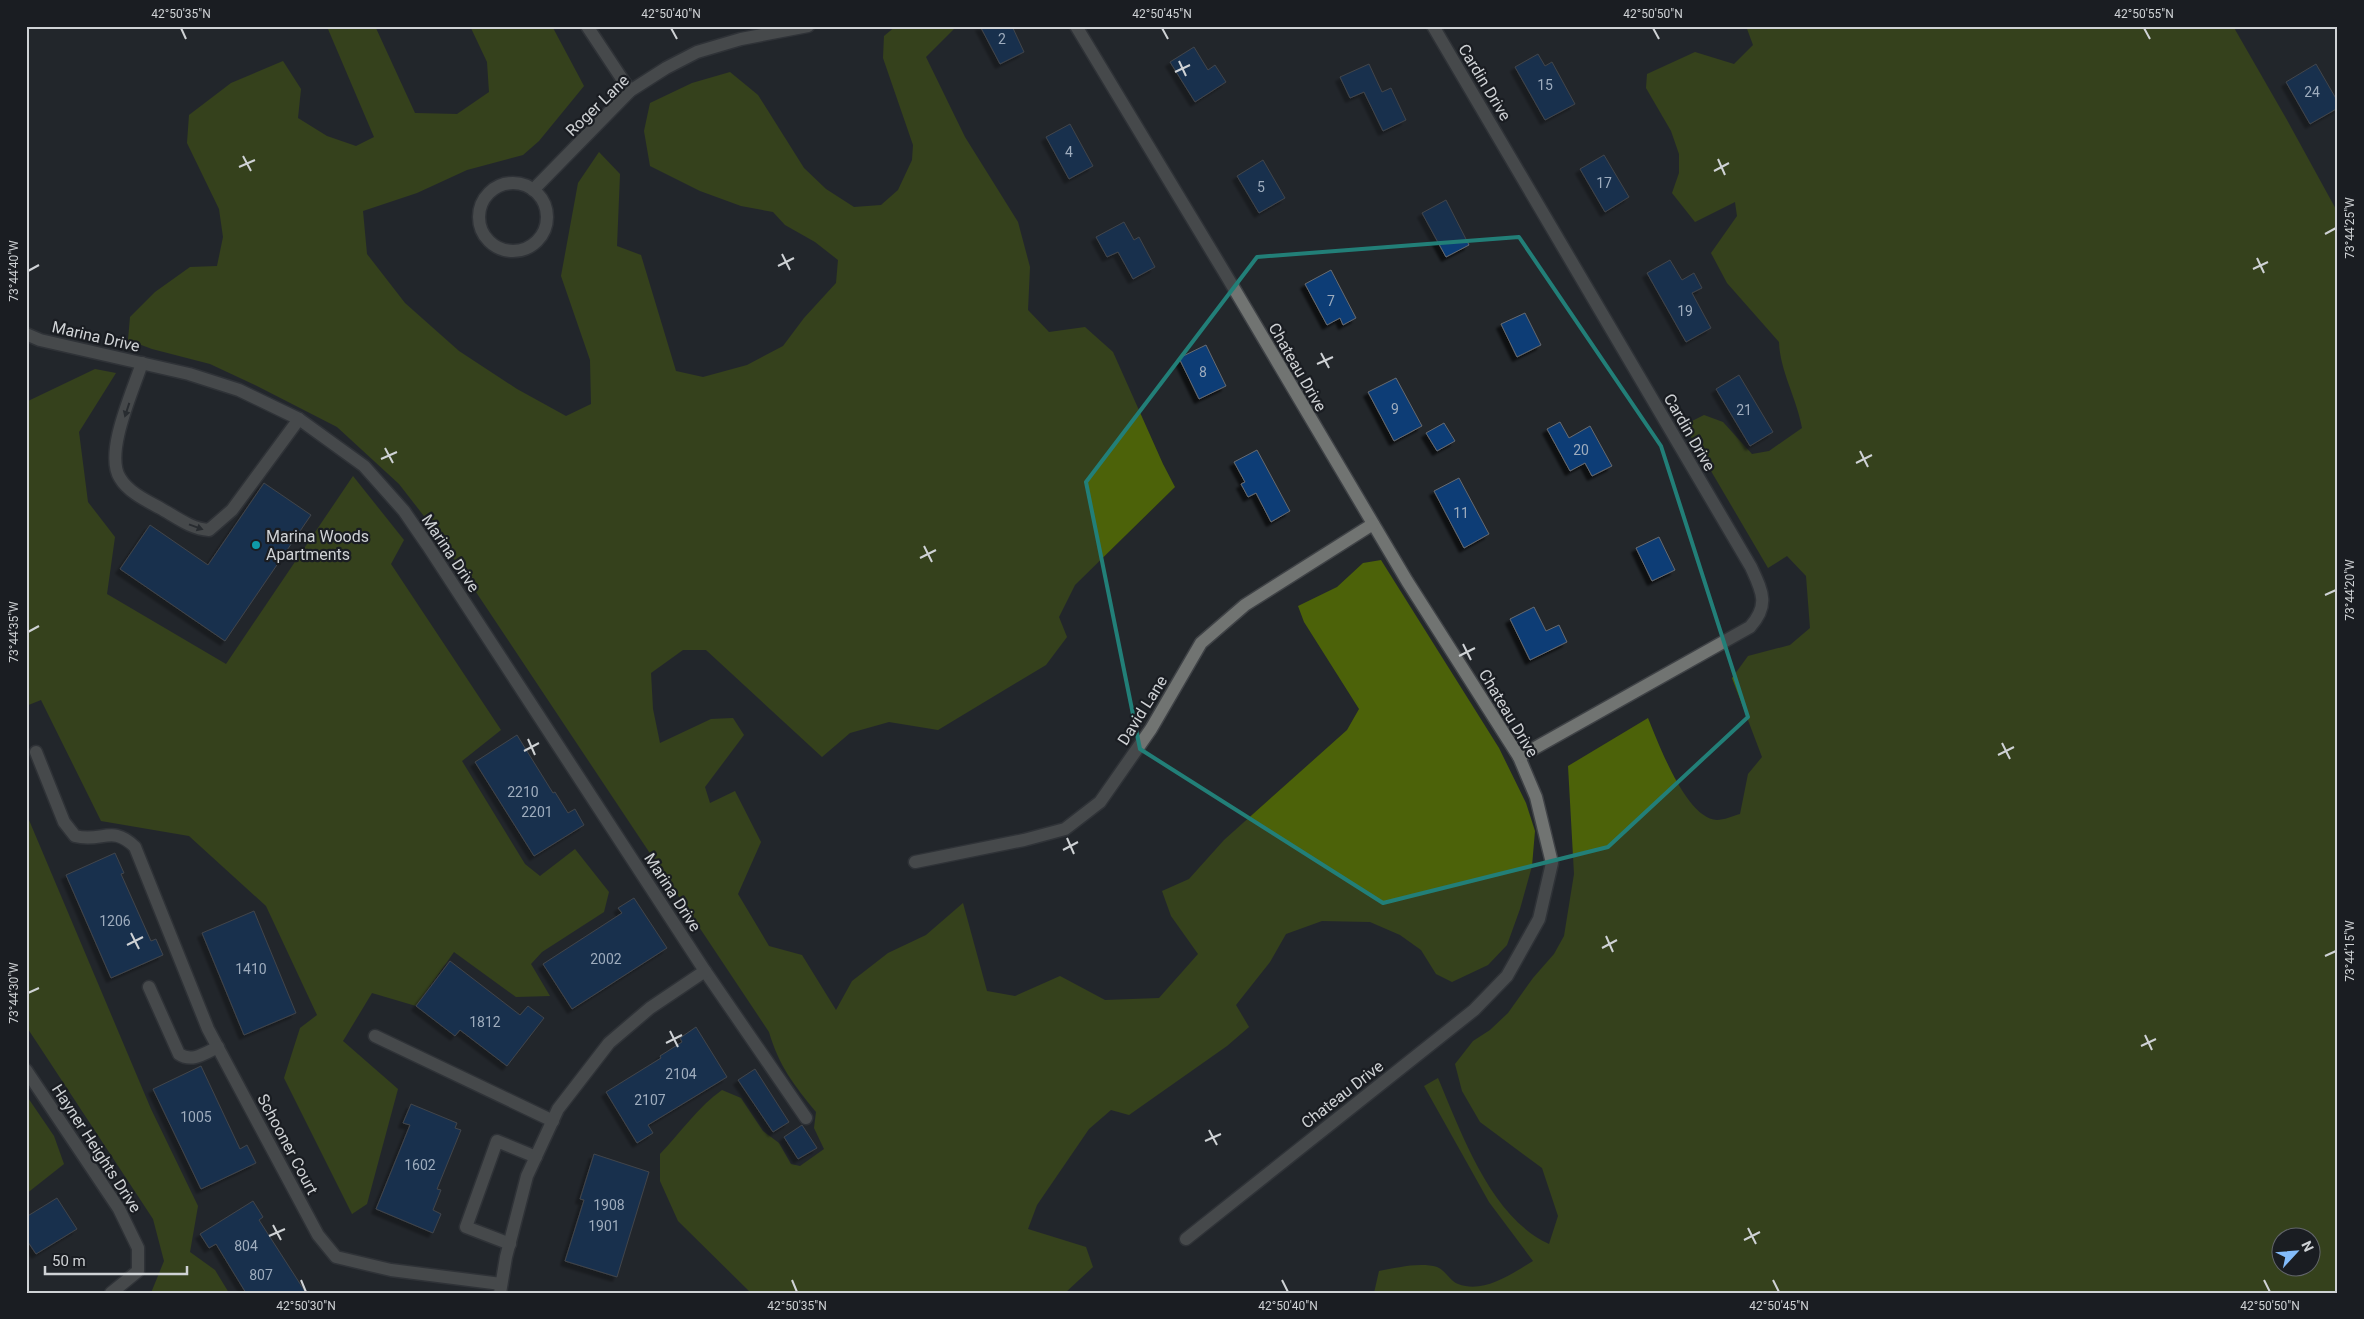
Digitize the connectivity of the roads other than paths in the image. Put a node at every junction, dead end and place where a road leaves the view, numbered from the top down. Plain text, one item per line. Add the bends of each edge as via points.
1 (587, 26) edge
2 (808, 26) edge
3 (1076, 26) edge
4 (1435, 27) edge
5 (630, 91) junction
6 (534, 190) junction
7 (26, 334) edge
8 (142, 363) junction
9 (299, 419) junction
10 (1373, 524) junction
11 (36, 752) dead end
12 (1519, 757) junction
13 (915, 862) dead end
14 (705, 971) junction
15 (149, 987) dead end
16 (375, 1036) dead end
17 (218, 1047) junction
18 (26, 1070) edge
19 (806, 1118) dead end
20 (553, 1121) junction
21 (536, 1157) junction
22 (1186, 1238) dead end
23 (510, 1244) junction
24 (500, 1288) edge
25 (111, 1293) edge

1 - 5 street
2 - 5 street, Roger Lane via 741,39 697,52
3 - 10 street, Chateau Drive
4 - 12 street, Cardin Drive via 1763,592 1758,619 1750,627
5 - 6 street, Roger Lane
6 - 6 street via 506,183 497,186 483,200 478,218 492,244 510,251 536,242 542,234 546,215 545,206
7 - 8 street, Marina Drive
8 - 9 street, Marina Drive via 239,390
8 -> 9 street via 116,445 115,464 120,478 130,489 197,530 209,530 232,510
9 - 14 street, Marina Drive via 364,466 404,510
10 - 12 street, Chateau Drive
10 - 13 street, David Lane via 1245,605 1201,643 1151,729 1100,802 1065,829
11 - 17 street, Schooner Court via 68,829 75,836 119,835 135,846
12 - 22 street, Chateau Drive via 1536,797 1552,863 1539,919 1506,976 1474,1010
14 - 19 street, Marina Drive
14 - 20 street via 650,1008 609,1043 558,1109
15 - 17 street via 179,1054 193,1059
16 - 20 street
17 - 24 street, Schooner Court via 318,1235 336,1257 391,1270
18 - 25 street, Hayner Heights Drive via 119,1209 138,1248 138,1270
20 - 21 street
21 - 23 street via 527,1176
21 - 23 street via 497,1141 466,1227
23 - 24 street

